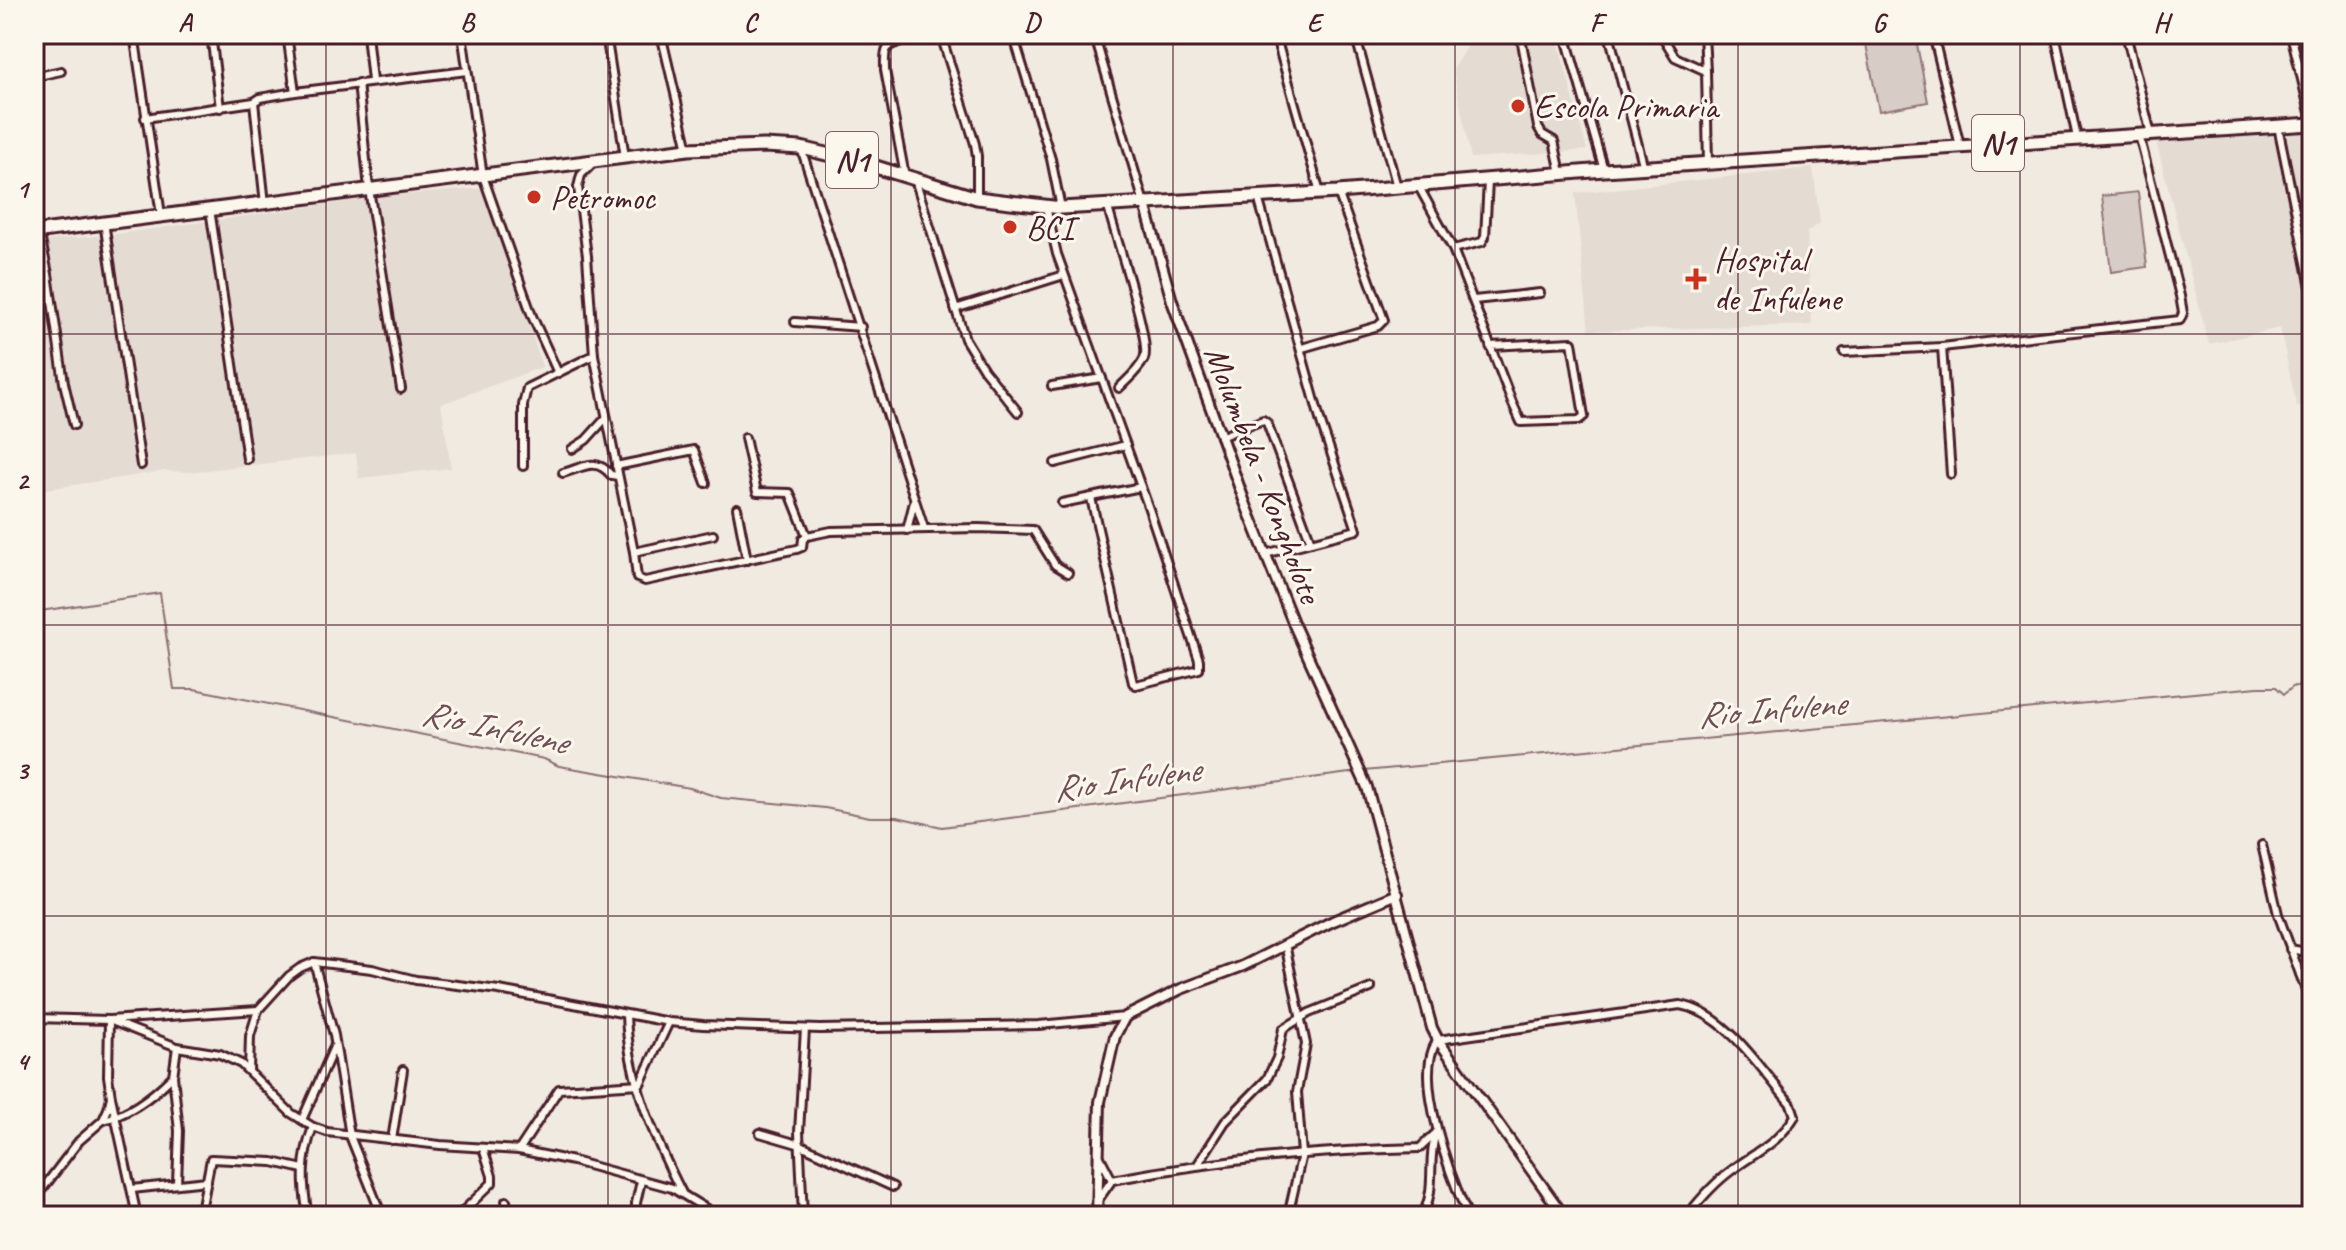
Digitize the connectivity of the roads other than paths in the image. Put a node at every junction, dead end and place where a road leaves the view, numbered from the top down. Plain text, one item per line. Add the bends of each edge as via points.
1 (134, 34) edge
2 (211, 34) edge
3 (287, 34) edge
4 (367, 34) edge
5 (462, 34) edge
6 (606, 34) edge
7 (661, 34) edge
8 (1013, 34) edge
9 (1094, 34) edge
10 (1275, 34) edge
11 (1355, 34) edge
12 (1515, 34) edge
13 (1565, 34) edge
14 (1609, 34) edge
15 (1661, 34) edge
16 (1704, 34) edge
17 (1933, 34) edge
18 (2055, 34) edge
19 (2126, 34) edge
20 (2291, 34) edge
21 (941, 35) edge
22 (61, 71) dead end
23 (467, 71) junction
24 (1706, 71) junction
25 (34, 77) edge
26 (372, 81) junction
27 (358, 83) junction
28 (295, 92) junction
29 (254, 102) junction
30 (220, 108) junction
31 (145, 118) junction
32 (2312, 123) edge
33 (2278, 126) junction
34 (2145, 135) junction
35 (2077, 138) junction
36 (1960, 146) junction
37 (801, 148) junction
38 (688, 149) junction
39 (625, 157) junction
40 (596, 160) junction
41 (1708, 164) junction
42 (1644, 168) junction
43 (1604, 170) junction
44 (1561, 173) junction
45 (483, 176) junction
46 (910, 178) junction
47 (1488, 180) junction
48 (1418, 186) junction
49 (1397, 187) junction
50 (369, 189) junction
51 (1338, 192) junction
52 (1320, 193) junction
53 (1258, 197) junction
54 (977, 198) junction
55 (265, 204) junction
56 (1145, 204) junction
57 (1046, 207) junction
58 (1108, 207) junction
59 (1061, 208) junction
60 (210, 209) junction
61 (161, 215) junction
62 (104, 222) junction
63 (37, 232) edge
64 (1453, 249) junction
65 (1064, 275) junction
66 (2312, 292) edge
67 (1540, 293) dead end
68 (1474, 300) junction
69 (955, 309) junction
70 (795, 322) dead end
71 (861, 327) junction
72 (1490, 346) junction
73 (1942, 347) junction
74 (1302, 348) junction
75 (1844, 352) dead end
76 (594, 355) junction
77 (558, 373) junction
78 (1102, 378) junction
79 (1052, 386) dead end
80 (1119, 388) dead end
81 (401, 389) dead end
82 (1018, 412) dead end
83 (606, 418) junction
84 (74, 425) dead end
85 (1220, 437) junction
86 (745, 438) dead end
87 (1126, 445) junction
88 (572, 449) dead end
89 (247, 459) dead end
90 (1055, 463) dead end
91 (141, 465) dead end
92 (523, 466) dead end
93 (616, 466) junction
94 (563, 473) dead end
95 (1951, 474) dead end
96 (618, 476) junction
97 (706, 483) dead end
98 (1141, 487) junction
99 (1091, 498) junction
100 (914, 499) junction
101 (1062, 503) dead end
102 (737, 508) dead end
103 (924, 528) junction
104 (907, 530) junction
105 (713, 535) dead end
106 (807, 536) junction
107 (1311, 542) junction
108 (634, 552) junction
109 (1265, 554) junction
110 (747, 560) junction
111 (1068, 573) dead end
112 (2262, 845) dead end
113 (1397, 894) junction
114 (1285, 944) junction
115 (2290, 949) junction
116 (2312, 953) edge
117 (314, 962) junction
118 (2300, 974) junction
119 (2312, 974) edge
120 (1371, 988) dead end
121 (2312, 1007) edge
122 (258, 1010) junction
123 (626, 1015) junction
124 (1125, 1017) junction
125 (34, 1018) edge
126 (1301, 1019) junction
127 (109, 1020) junction
128 (669, 1022) junction
129 (805, 1029) junction
130 (1438, 1040) junction
131 (335, 1045) junction
132 (177, 1047) junction
133 (403, 1070) dead end
134 (249, 1071) junction
135 (173, 1076) junction
136 (637, 1085) junction
137 (111, 1097) junction
138 (117, 1116) junction
139 (103, 1120) junction
140 (302, 1120) junction
141 (313, 1127) junction
142 (760, 1133) dead end
143 (1436, 1134) junction
144 (350, 1136) junction
145 (392, 1140) junction
146 (801, 1145) junction
147 (483, 1148) junction
148 (1420, 1148) junction
149 (519, 1150) junction
150 (1431, 1151) junction
151 (1302, 1154) junction
152 (1443, 1156) junction
153 (1100, 1157) junction
154 (1198, 1164) junction
155 (303, 1169) junction
156 (1112, 1180) junction
157 (207, 1181) junction
158 (641, 1181) junction
159 (177, 1183) junction
160 (893, 1187) dead end
161 (132, 1189) junction
162 (682, 1193) junction
163 (34, 1200) edge
164 (1098, 1200) junction
165 (506, 1201) dead end
166 (137, 1216) edge
167 (200, 1216) edge
168 (308, 1216) edge
169 (382, 1216) edge
170 (458, 1216) edge
171 (510, 1216) edge
172 (636, 1216) edge
173 (718, 1216) edge
174 (803, 1216) edge
175 (1097, 1216) edge
176 (1288, 1216) edge
177 (1422, 1216) edge
178 (1468, 1216) edge
179 (1564, 1216) edge
180 (1687, 1216) edge

1 - 31 street
2 - 30 street
3 - 28 street
4 - 26 street
5 - 23 street
6 - 39 street
7 - 38 street
8 - 59 street
9 - 56 street
10 - 52 street
11 - 49 street
12 - 44 street via 1522,43 1536,120 1542,134 1554,141
13 - 43 street
14 - 42 street
15 - 24 street via 1675,57
16 - 24 street
17 - 36 street
18 - 35 street
19 - 34 street
20 - 32 street
21 - 46 street via 894,43 885,54
21 - 54 street via 975,144
22 - 25 street
23 - 26 street
23 - 45 street
24 - 41 street
26 - 27 street
27 - 28 street
27 - 50 street
28 - 29 street
29 - 30 street
29 - 55 street
30 - 31 street
31 - 61 street
32 - 33 highway, N1
33 - 34 highway, N1
33 - 66 street
34 - 35 highway, N1
34 - 73 street via 2182,317
35 - 36 highway, N1
36 - 41 highway, N1
37 - 38 highway, N1
37 - 46 highway, N1
37 - 71 street
38 - 39 highway, N1
39 - 40 highway, N1
40 - 45 highway, N1
40 - 76 street via 581,175 578,187
41 - 42 highway, N1
42 - 43 highway, N1
43 - 44 highway, N1
44 - 47 highway, N1
45 - 50 highway, N1
45 - 77 street via 532,316
46 - 54 highway, N1
46 - 69 street
47 - 48 highway, N1
47 - 64 street via 1485,237
48 - 49 highway, N1
48 - 64 street
49 - 51 highway, N1
50 - 55 highway, N1
50 - 81 street
51 - 52 highway, N1
51 - 74 street via 1384,320
52 - 53 highway, N1
53 - 56 highway, N1
53 - 74 street
54 - 57 highway, N1
55 - 60 highway, N1
56 - 58 highway, N1
56 - 85 street, Molumbela - Kongholote via 1172,301
57 - 59 highway, N1
57 - 65 street
58 - 59 highway, N1
58 - 80 street via 1145,353
60 - 61 highway, N1
60 - 89 street
61 - 62 highway, N1
62 - 63 highway, N1
62 - 91 street
63 - 84 street
64 - 68 street
65 - 69 street
65 - 78 street
67 - 68 street
68 - 72 street
69 - 82 street via 968,346
70 - 71 street
71 - 100 street
72 - 72 street via 1521,422 1584,416 1572,342
73 - 75 street
73 - 95 street
74 - 107 street via 1329,451 1357,529
76 - 77 street
76 - 83 street
77 - 92 street via 524,393
78 - 79 street
78 - 87 street
83 - 88 street
83 - 93 street
85 - 107 street via 1263,420 1267,423
85 - 109 street, Molumbela - Kongholote
86 - 106 street via 757,492 790,493
87 - 90 street
87 - 98 street
93 - 96 street
93 - 97 street via 694,450
94 - 96 street via 597,464
96 - 108 street
98 - 99 street
98 - 99 street via 1200,665 1136,685
99 - 101 street
100 - 103 street
100 - 104 street
102 - 110 street
103 - 104 street
103 - 111 street via 1033,530 1055,565
104 - 106 street
105 - 108 street
106 - 110 street via 802,547
107 - 109 street
108 - 110 street via 641,581
109 - 113 street, Molumbela - Kongholote via 1355,756
112 - 115 street
113 - 114 street
113 - 130 street
114 - 124 street
114 - 126 street
115 - 116 street
115 - 118 street
117 - 122 street via 289,976
117 - 123 street
117 - 131 street
118 - 119 street
118 - 121 street
120 - 126 street
122 - 127 street
122 - 134 street via 250,1036
123 - 128 street
123 - 136 street
124 - 129 street via 1039,1025
124 - 153 street via 1115,1036 1100,1102
125 - 127 street
126 - 151 street via 1306,1044 1297,1092
126 - 154 street via 1283,1029 1267,1079 1225,1122
127 - 132 street
127 - 137 street
128 - 129 street
128 - 136 street
129 - 146 street
130 - 143 street via 1430,1060
130 - 179 street
130 - 180 street via 1680,1005 1694,1007 1734,1035 1791,1104 1795,1116 1775,1142 1717,1182
131 - 140 street
131 - 144 street
132 - 134 street via 220,1054
132 - 135 street
133 - 145 street
134 - 140 street
135 - 138 street
135 - 159 street
136 - 149 street via 559,1089
136 - 162 street
137 - 138 street
137 - 139 street
138 - 139 street
138 - 161 street
139 - 163 street via 79,1141
140 - 141 street
141 - 144 street
141 - 155 street
142 - 146 street
143 - 148 street
143 - 150 street
143 - 152 street
144 - 145 street
144 - 169 street
145 - 147 street
146 - 160 street
146 - 174 street
147 - 149 street
147 - 170 street via 492,1183
148 - 150 street
148 - 151 street
149 - 158 street
150 - 152 street
150 - 177 street via 1432,1189
151 - 154 street
151 - 176 street
152 - 178 street
153 - 156 street
153 - 164 street
154 - 156 street
155 - 157 street via 217,1157 211,1159
155 - 168 street
156 - 164 street
157 - 159 street
157 - 167 street
158 - 162 street
158 - 172 street
159 - 161 street
161 - 166 street
162 - 173 street
164 - 175 street
165 - 171 street

